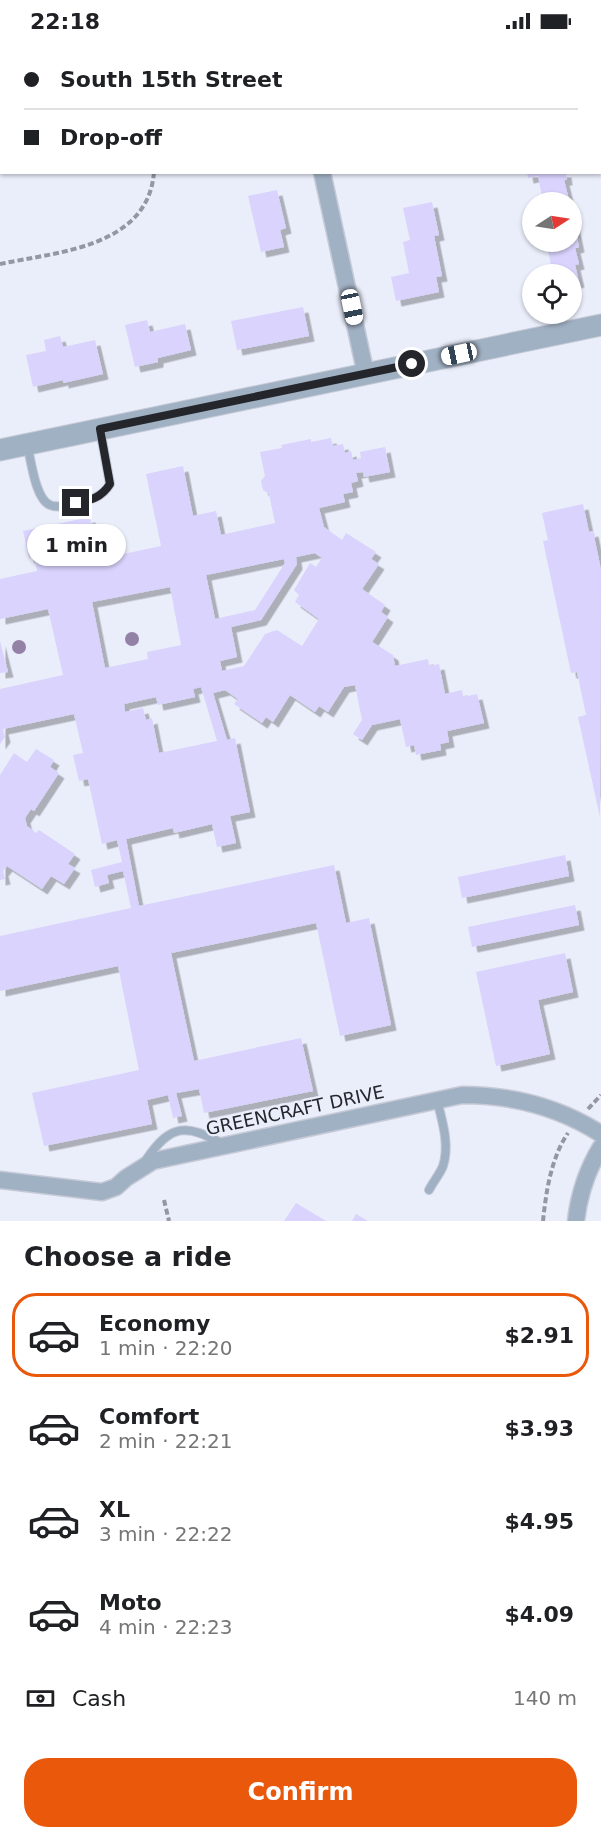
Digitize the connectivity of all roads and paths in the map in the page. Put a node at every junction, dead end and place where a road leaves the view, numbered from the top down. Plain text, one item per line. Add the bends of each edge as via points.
1 (154, 174) edge
2 (322, 174) edge
3 (0, 264) edge
4 (601, 324) edge
5 (366, 375) junction
6 (100, 429) junction
7 (27, 444) junction
8 (0, 450) edge
9 (601, 1095) edge
10 (437, 1099) junction
11 (578, 1121) junction
12 (601, 1134) edge
13 (226, 1145) junction
14 (601, 1147) edge
15 (141, 1168) junction
16 (0, 1180) edge
17 (429, 1190) dead end
18 (164, 1200) dead end
19 (169, 1221) edge
20 (543, 1221) edge
21 (576, 1221) edge

1 - 3 path via 141,208 119,232 92,245
2 - 5 street
4 - 5 street
5 - 6 street
6 - 7 street
6 - 7 lane via 110,484 94,499 50,505 36,485
7 - 8 street
9 - 11 path
10 - 11 street, GREENCRAFT DRIVE via 462,1095 514,1098
10 - 13 street, GREENCRAFT DRIVE
10 - 17 lane via 445,1152 443,1166
11 - 12 street, GREENCRAFT DRIVE
11 - 20 path via 557,1153
13 - 15 street, GREENCRAFT DRIVE via 153,1161
13 - 15 lane via 193,1129 181,1130 160,1143
14 - 21 street via 586,1177
15 - 16 street, GREENCRAFT DRIVE via 116,1187 102,1192
18 - 19 path

